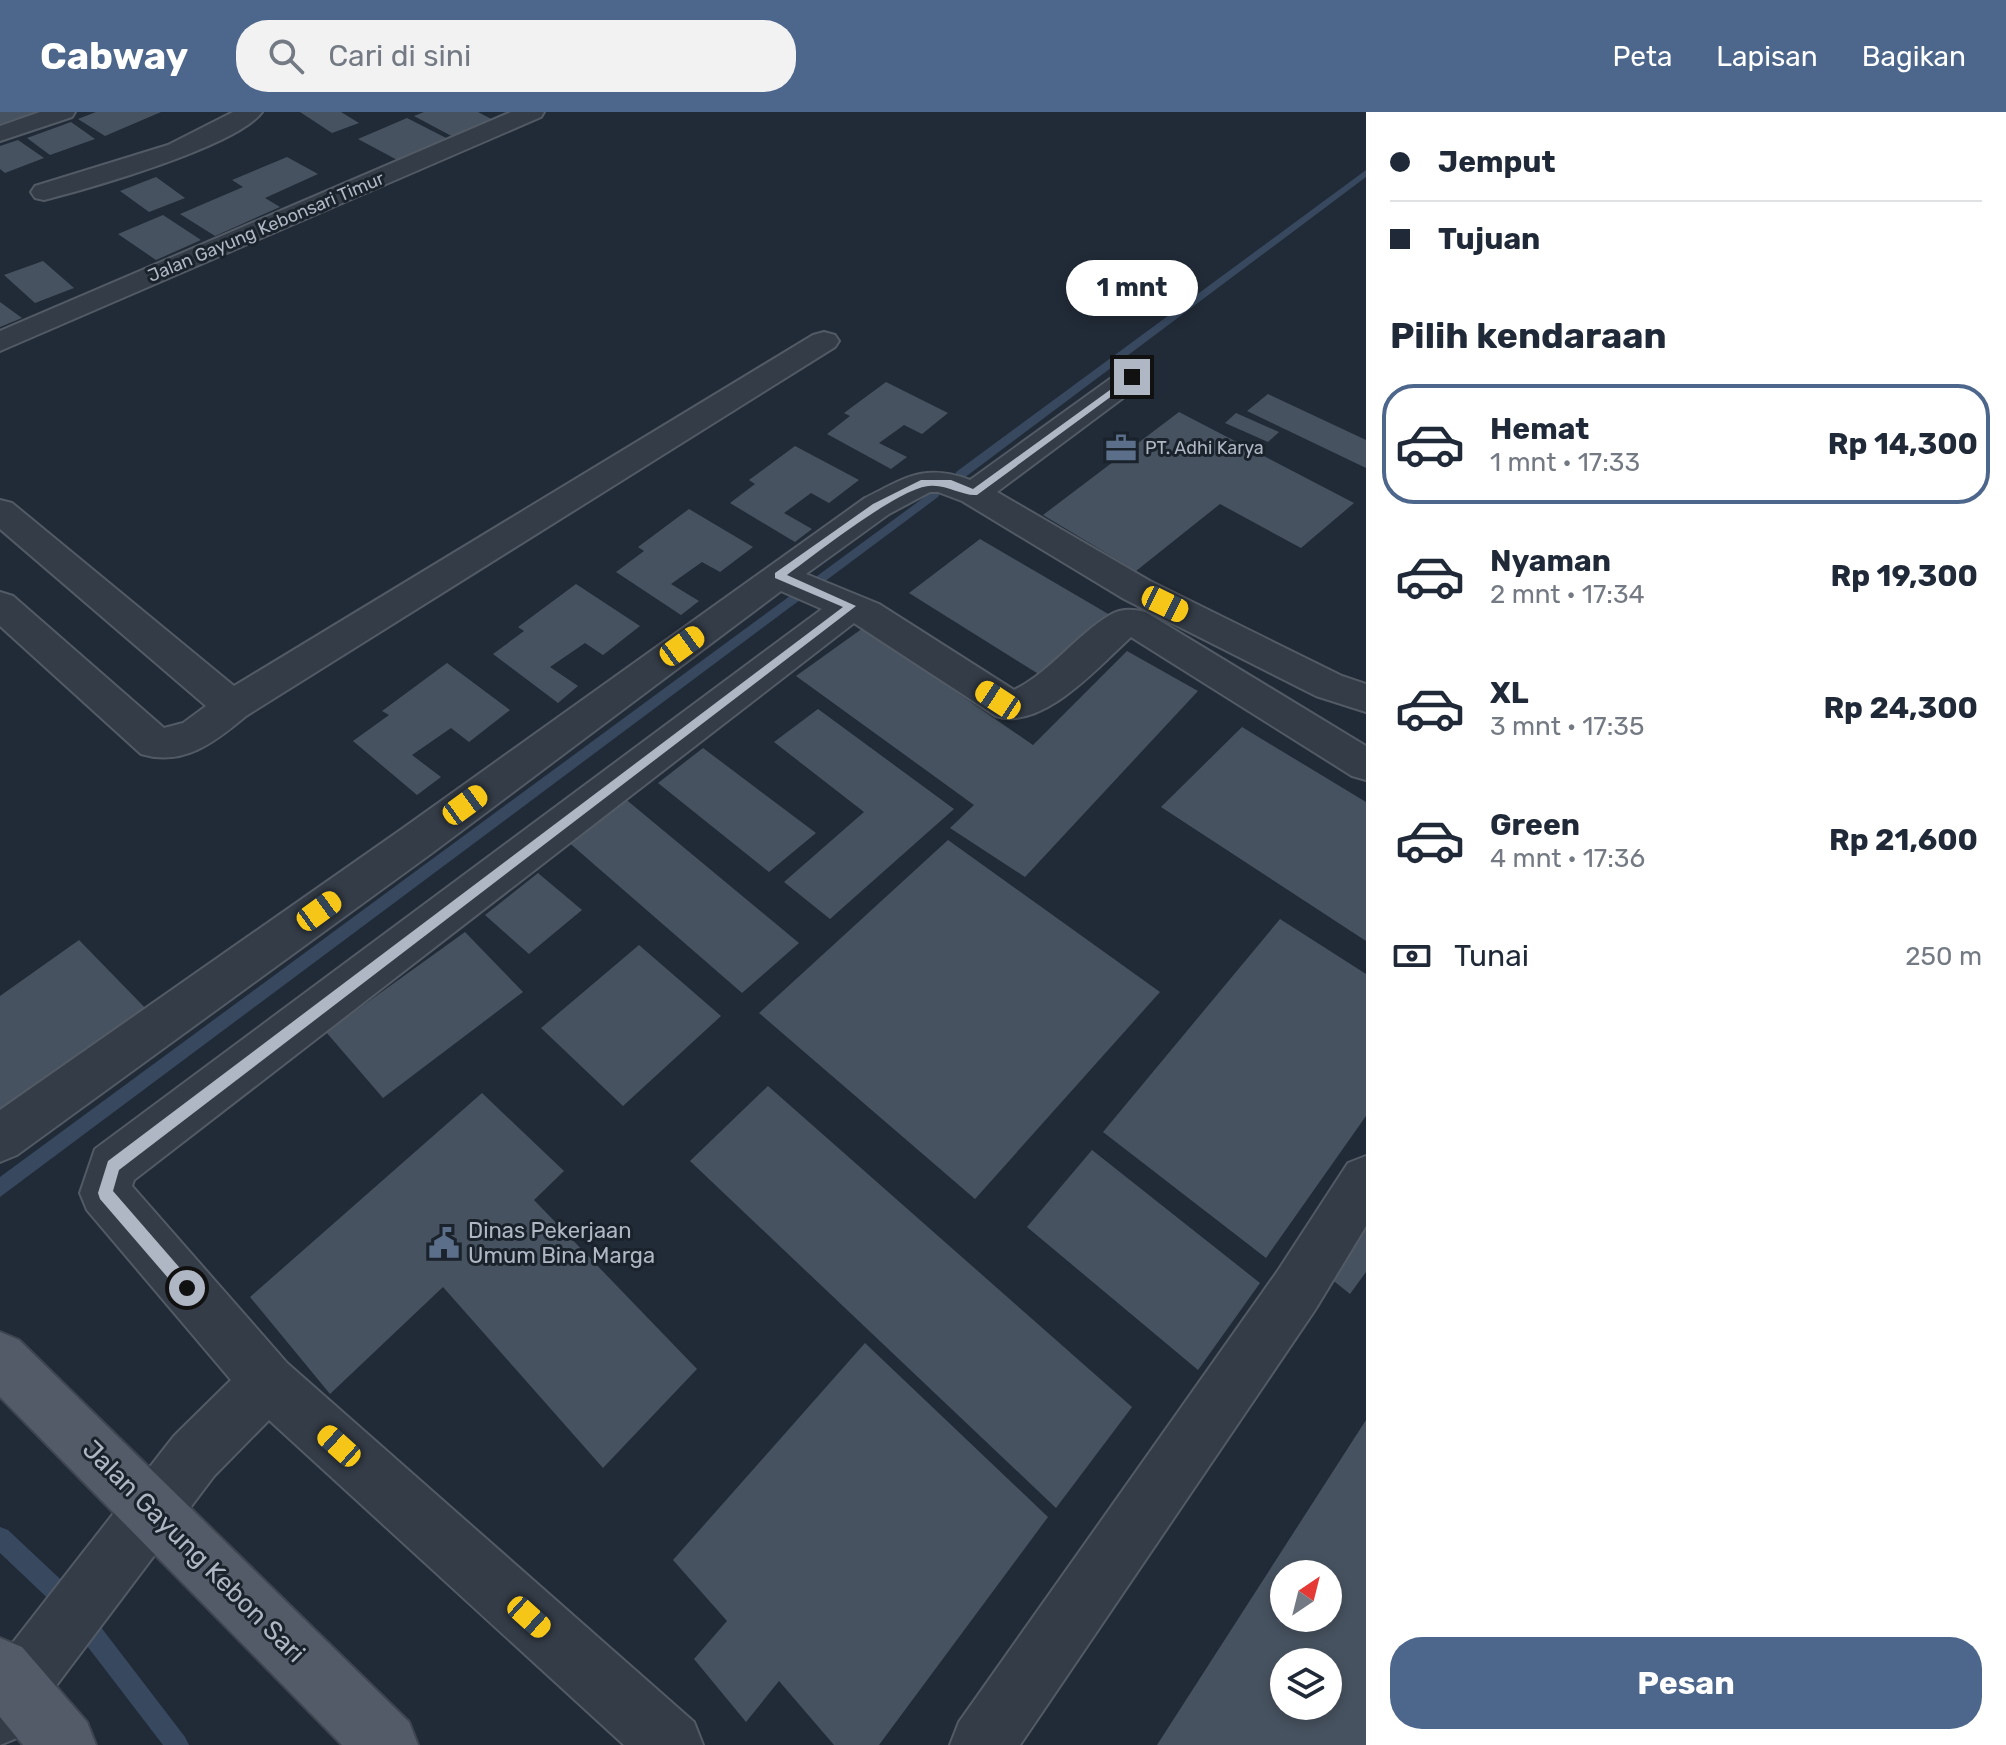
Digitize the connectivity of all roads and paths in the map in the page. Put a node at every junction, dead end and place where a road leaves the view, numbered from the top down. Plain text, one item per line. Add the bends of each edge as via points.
1 (63, 112) edge
2 (250, 112) edge
3 (532, 112) edge
4 (0, 134) edge
5 (44, 192) dead end
6 (824, 341) dead end
7 (0, 342) edge
8 (1132, 377) dead end
9 (974, 493) junction
10 (0, 511) edge
11 (811, 589) junction
12 (0, 605) edge
13 (1366, 698) edge
14 (232, 706) junction
15 (1366, 765) edge
16 (0, 1139) edge
17 (1366, 1180) edge
18 (0, 1359) edge
19 (268, 1382) junction
20 (135, 1530) junction
21 (9, 1690) edge
22 (64, 1745) edge
23 (386, 1745) edge
24 (671, 1745) edge
25 (982, 1745) edge

1 - 4 street
2 - 5 street via 188,145
3 - 7 street, Jalan Gayung Kebonsari Timur
6 - 14 street
8 - 9 street
9 - 11 street via 924,482 877,506
9 - 13 street via 1137,590 1329,686
10 - 14 street
11 - 15 street via 1014,706 1053,684 1124,623 1134,622
11 - 16 street via 417,841
11 - 19 street via 113,1166 105,1193
12 - 14 street via 155,743 187,741
17 - 25 street via 1296,1291
18 - 20 main road, Jalan Gayung Kebon Sari
19 - 20 street via 194,1456
19 - 24 street
20 - 21 street
20 - 23 main road, Jalan Gayung Kebon Sari
21 - 22 main road

